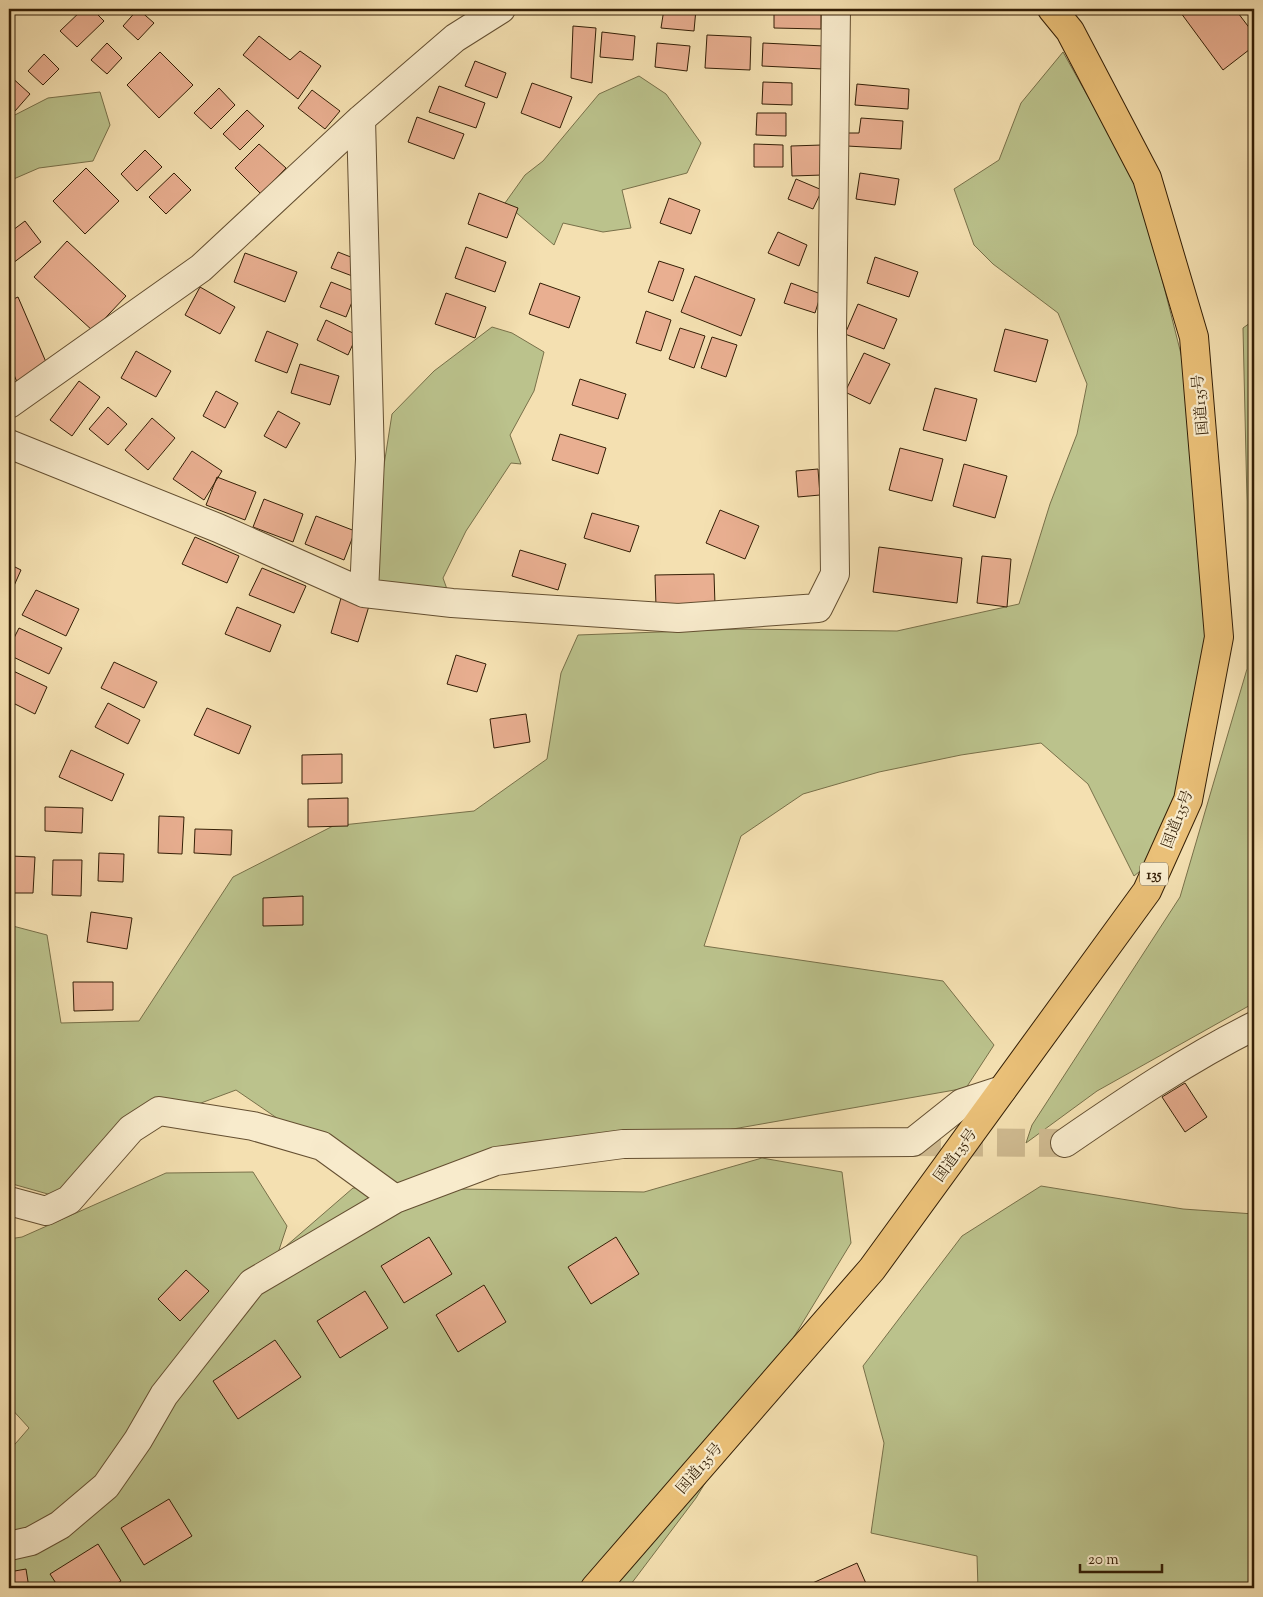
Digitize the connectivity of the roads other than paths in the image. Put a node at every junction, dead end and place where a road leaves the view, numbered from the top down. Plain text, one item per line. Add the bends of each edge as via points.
1 (501, 9) edge
2 (836, 9) edge
3 (1052, 9) edge
4 (361, 119) junction
5 (9, 404) edge
6 (9, 444) edge
7 (364, 593) junction
8 (1254, 1026) edge
9 (1002, 1090) junction
10 (1065, 1143) tunnel mouth
11 (395, 1199) junction
12 (9, 1201) edge
13 (9, 1546) edge
14 (595, 1588) edge

1 - 4 street via 456,38
2 - 7 street via 832,331 835,574 818,608 678,618 452,603
3 - 9 highway, 国道135号 / 135 via 1070,30 1147,178 1194,337 1219,637 1188,800 1147,891
4 - 5 street via 201,268
4 - 7 street via 370,459
6 - 7 street via 218,528
8 - 10 street via 1125,1102
9 - 11 street via 962,1103 913,1142 623,1144 496,1161
9 - 14 highway, 国道135号 / 135 via 872,1269
11 - 12 street via 322,1146 253,1126 158,1111 131,1129 69,1200 46,1211
11 - 13 street via 252,1282 164,1395 106,1486 60,1525 31,1541

